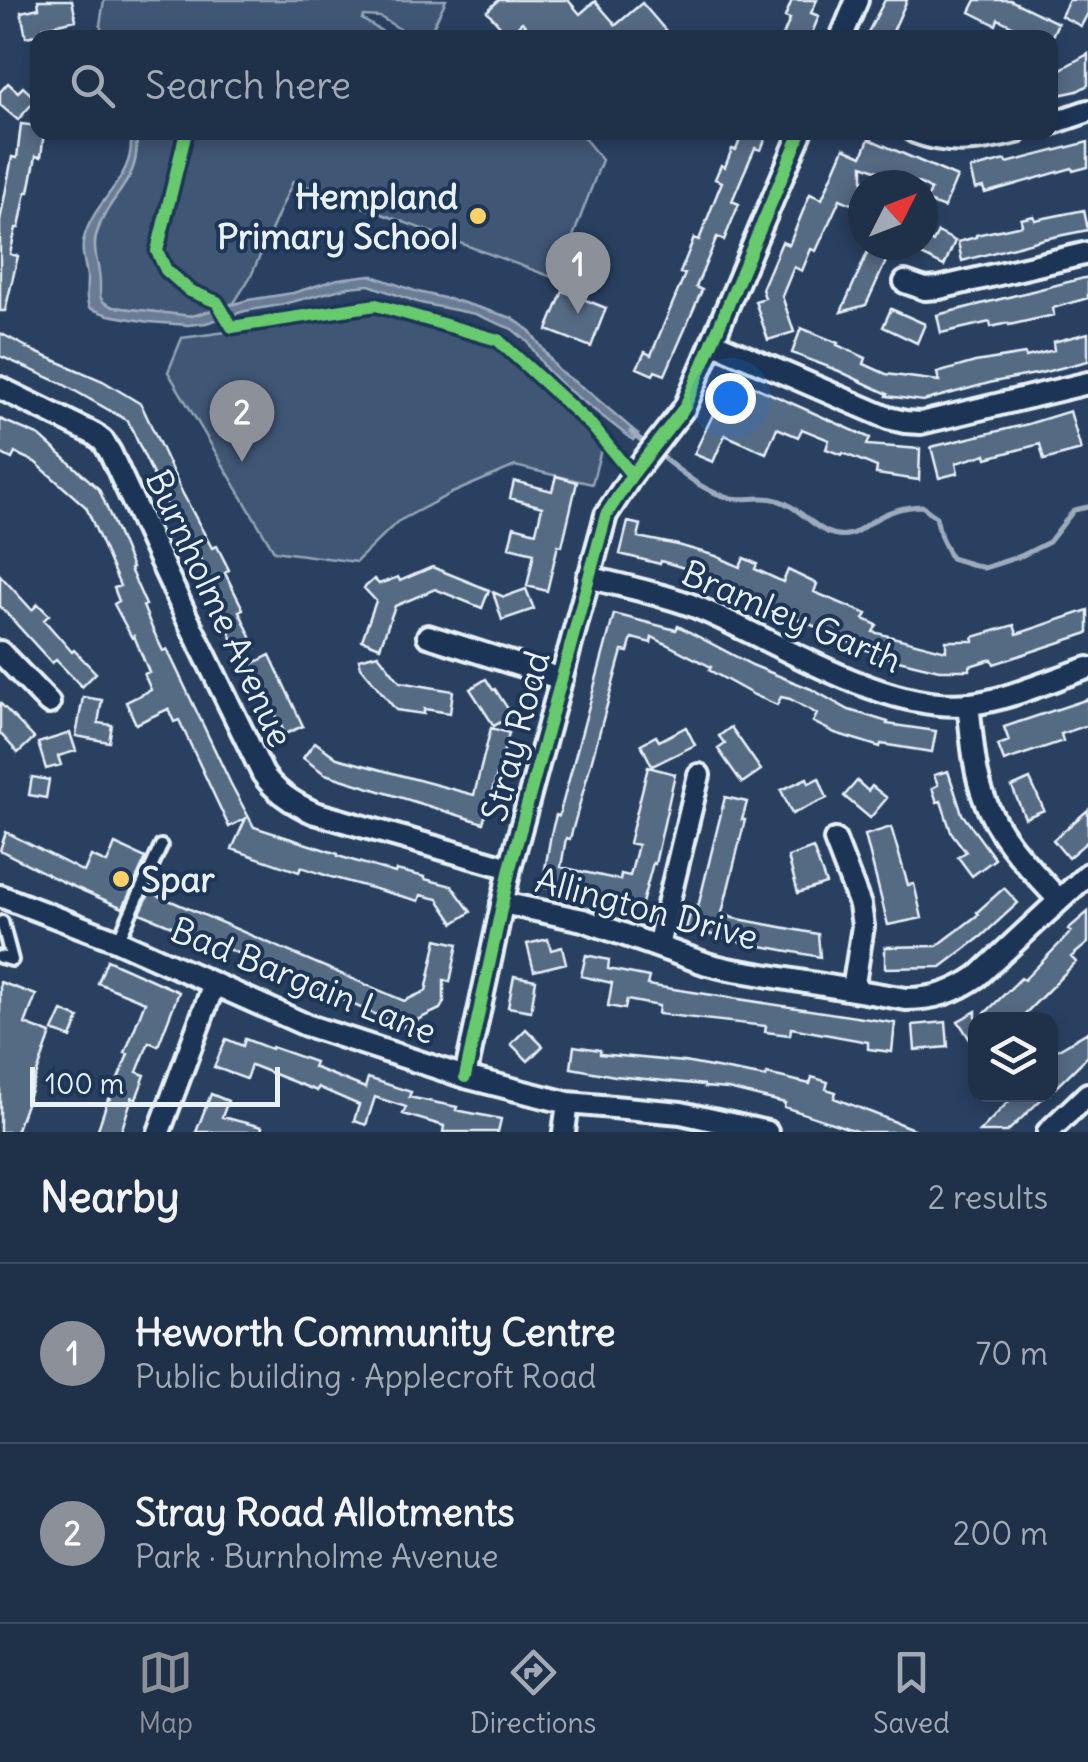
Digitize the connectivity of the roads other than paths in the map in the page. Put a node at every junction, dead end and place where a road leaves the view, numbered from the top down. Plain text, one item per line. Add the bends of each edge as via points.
1 (857, 0) edge
2 (844, 30) edge
3 (1088, 111) edge
4 (1058, 121) edge
5 (798, 140) edge
6 (941, 140) edge
7 (976, 140) edge
8 (1088, 254) edge
9 (905, 282) dead end
10 (712, 342) junction
11 (1088, 383) edge
12 (0, 388) edge
13 (588, 577) junction
14 (428, 636) dead end
15 (0, 652) edge
16 (1088, 668) edge
17 (562, 679) junction
18 (49, 703) dead end
19 (968, 704) junction
20 (700, 775) dead end
21 (833, 833) dead end
22 (161, 846) dead end
23 (510, 868) junction
24 (1088, 874) edge
25 (7, 899) edge
26 (1059, 900) junction
27 (502, 903) junction
28 (1, 923) edge
29 (118, 941) junction
30 (658, 946) junction
31 (0, 957) edge
32 (214, 984) junction
33 (854, 990) junction
34 (465, 1078) junction
35 (1088, 1094) edge
36 (568, 1104) junction
37 (159, 1132) edge
38 (564, 1132) edge
39 (767, 1132) edge
40 (1048, 1132) edge

1 - 2 street
3 - 4 street
5 - 10 street, Stray Road
6 - 7 street
8 - 9 street via 939,288
10 - 11 street via 906,422
10 - 13 street, Stray Road via 685,407 606,515
12 - 23 street, Burnholme Avenue via 103,441 271,786 315,813
13 - 17 street, Stray Road
13 - 19 street, Bramley Garth via 688,604 892,694
14 - 17 street
15 - 18 street
16 - 19 street, Bramley Garth
17 - 23 street, Stray Road
19 - 26 street via 978,780 993,819
20 - 30 street
21 - 33 street via 863,926
22 - 29 lane
23 - 27 street, Stray Road
24 - 26 street, Allington Drive
25 - 28 lane
25 - 29 street, Bad Bargain Lane
26 - 33 street, Allington Drive via 978,976 946,994 928,999
27 - 30 street, Allington Drive via 583,920
27 - 34 street, Stray Road
28 - 31 lane via 12,960
29 - 32 street, Bad Bargain Lane
30 - 33 street, Allington Drive via 728,968
32 - 34 street, Bad Bargain Lane via 306,1024
32 - 37 street
34 - 36 street, Bad Bargain Lane
35 - 40 street
36 - 38 street
36 - 39 street, Bad Bargain Lane via 681,1113

